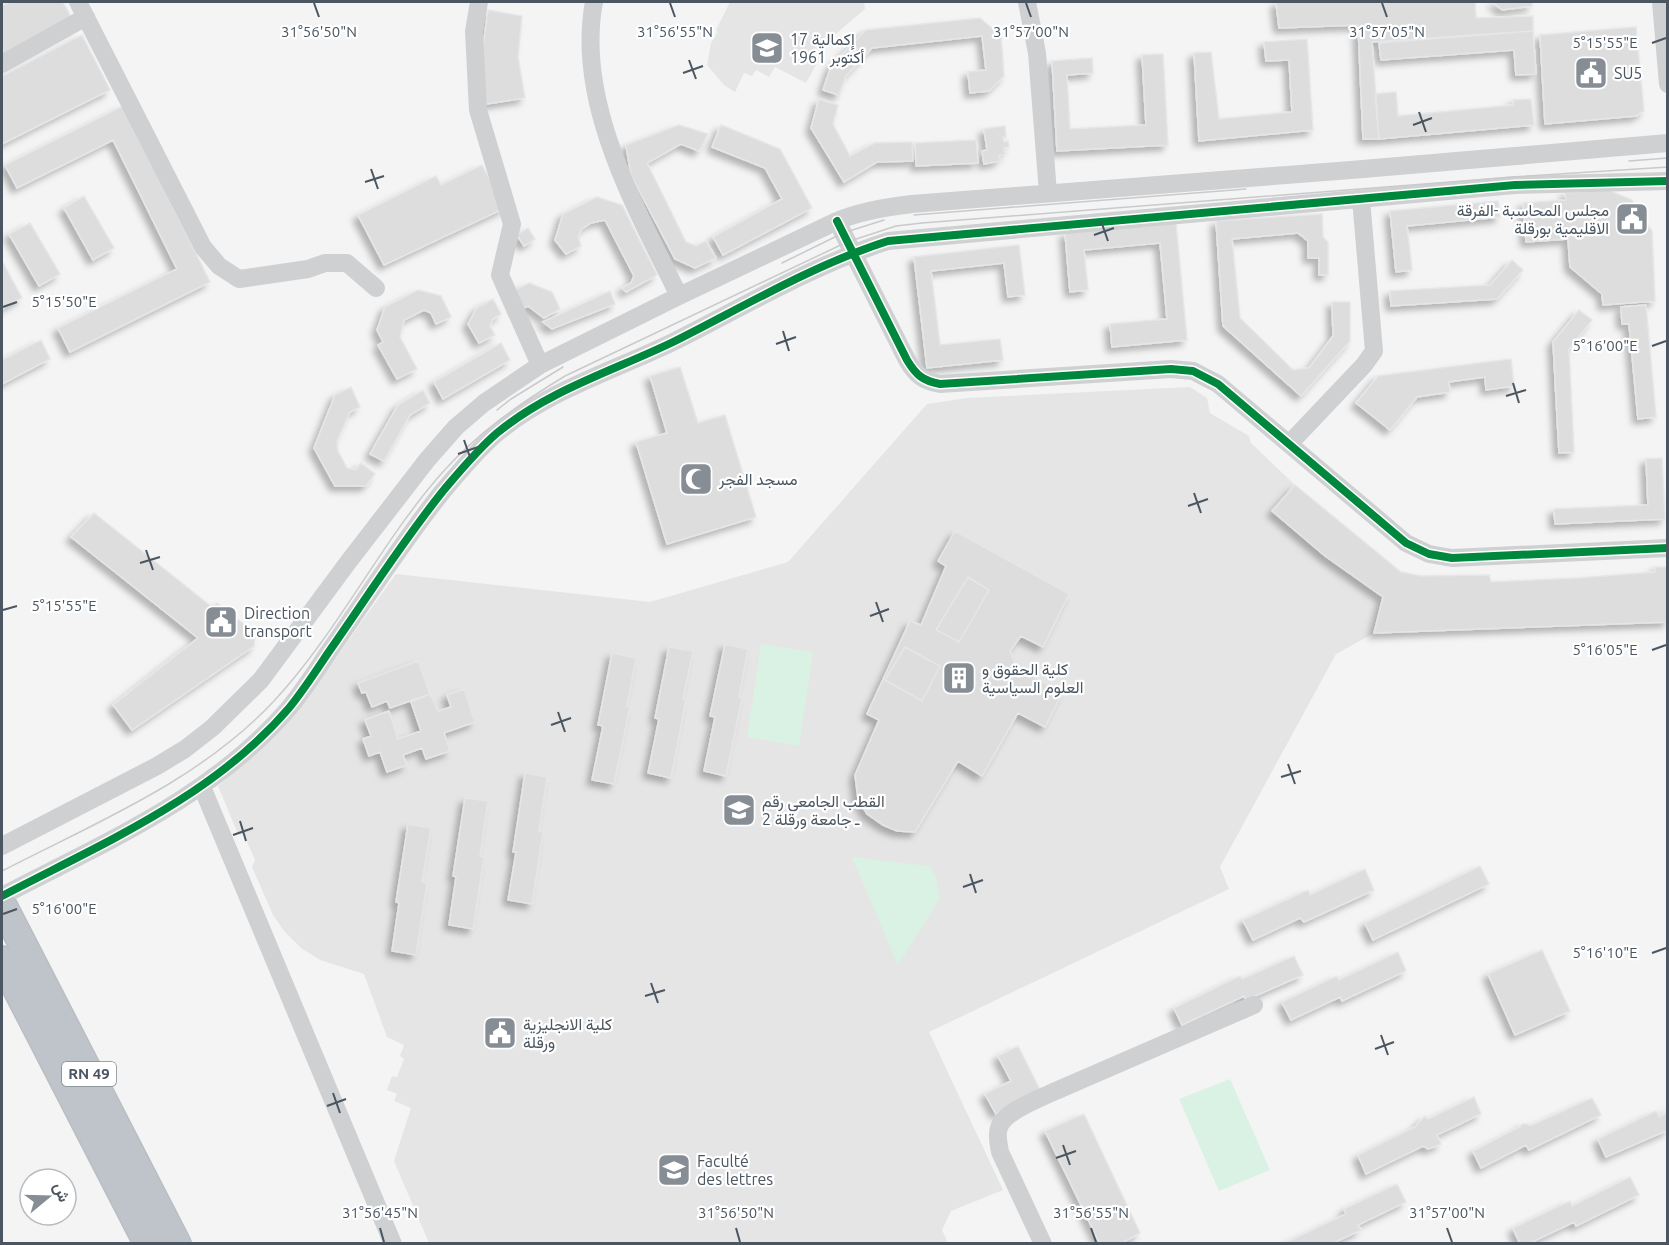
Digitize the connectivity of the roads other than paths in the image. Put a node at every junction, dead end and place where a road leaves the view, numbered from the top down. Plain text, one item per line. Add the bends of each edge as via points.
1 (479, 2) edge
2 (594, 2) edge
3 (1027, 2) edge
4 (1661, 2) edge
5 (82, 9) edge
6 (2, 64) edge
7 (1668, 84) edge
8 (1668, 142) edge
9 (1668, 180) edge
10 (1048, 193) junction
11 (1361, 199) junction
12 (837, 221) junction
13 (852, 253) junction
14 (376, 288) dead end
15 (679, 296) junction
16 (540, 365) junction
17 (1290, 443) junction
18 (1668, 548) edge
19 (202, 788) junction
20 (2, 846) edge
21 (2, 896) edge
22 (2, 904) edge
23 (2, 960) edge
24 (1254, 1005) dead end
25 (148, 1244) edge
26 (177, 1244) edge
27 (393, 1244) edge
28 (1043, 1244) edge

1 - 16 street via 474,31 478,110 513,224 500,275
2 - 15 street via 589,44 591,68 609,141 621,177
3 - 10 street via 1037,53
4 - 7 street
5 - 6 street
5 - 14 street via 203,247 219,266 239,279 325,263 347,263
8 - 10 street
9 - 11 street via 1515,185
10 - 12 street via 879,208
11 - 13 street via 888,241
11 - 17 street via 1374,351
12 - 13 street
12 - 15 street
13 - 17 street via 914,371 927,382 1193,371 1218,384
13 - 19 street via 669,344 569,387 497,434 469,460 429,509 290,708
15 - 16 street
16 - 20 street via 456,427 261,680 212,728 157,766
17 - 18 street via 1406,543 1429,554 1452,558 1505,557
19 - 21 street
19 - 27 street
22 - 26 highway, RN 49
23 - 25 highway, RN 49
24 - 28 street via 1051,1093 1005,1119 999,1126 1000,1152

